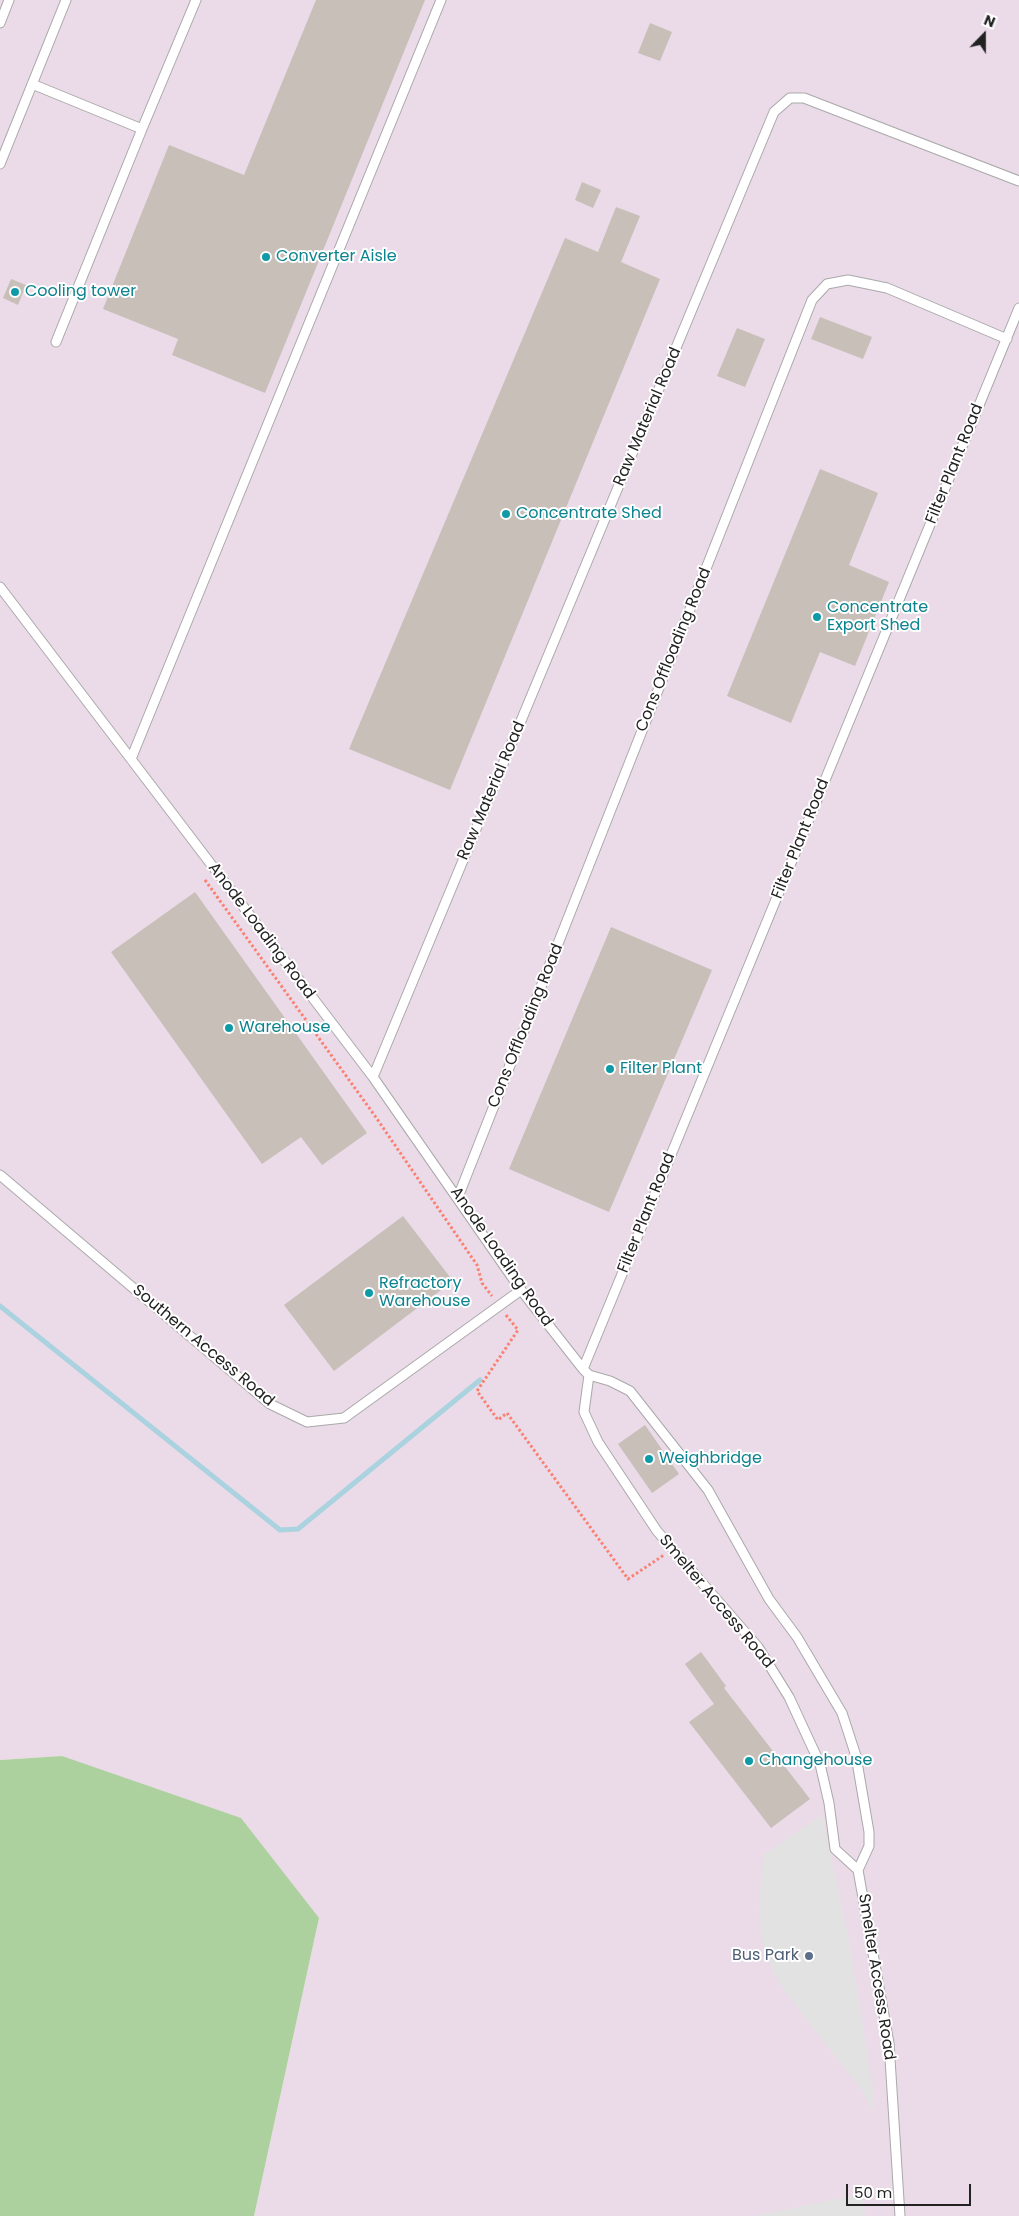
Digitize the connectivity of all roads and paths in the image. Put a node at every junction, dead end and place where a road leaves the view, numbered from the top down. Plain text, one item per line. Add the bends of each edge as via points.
1 (9, 0) edge
2 (66, 0) edge
3 (196, 0) edge
4 (441, 0) edge
5 (0, 24) edge
6 (32, 84) junction
7 (142, 129) junction
8 (0, 164) edge
9 (1019, 182) edge
10 (1019, 308) edge
11 (1006, 339) junction
12 (56, 342) dead end
13 (0, 587) edge
14 (131, 759) junction
15 (202, 876) dead end
16 (373, 1077) junction
17 (0, 1175) edge
18 (458, 1197) junction
19 (521, 1290) junction
20 (499, 1306) junction
21 (586, 1372) junction
22 (673, 1549) junction
23 (858, 1870) junction
24 (900, 2216) edge

1 - 5 lane
2 - 6 lane
3 - 7 lane
4 - 14 lane
6 - 7 lane
6 - 8 lane
7 - 12 lane
9 - 16 lane, Raw Material Road via 804,98 790,98 774,112
10 - 11 lane, Filter Plant Road
11 - 18 lane, Cons Offloading Road via 887,288 848,280 827,284 812,300
11 - 21 lane, Filter Plant Road
13 - 14 lane, Anode Loading Road
14 - 16 lane, Anode Loading Road
15 - 20 path via 375,1116 477,1265 482,1283
16 - 18 lane, Anode Loading Road
17 - 20 lane, Southern Access Road via 270,1404 307,1422 344,1418
18 - 19 lane, Anode Loading Road
19 - 20 lane, Southern Access Road
19 - 21 lane, Anode Loading Road
20 - 22 path via 518,1330 477,1391 498,1420 507,1413 628,1579
21 - 22 lane, Smelter Access Road via 584,1412 598,1442 636,1501
21 - 23 lane via 630,1391 686,1460 708,1490 769,1599 833,1696 856,1756 868,1814 869,1846
22 - 23 lane, Smelter Access Road via 758,1647 789,1697 820,1764 835,1849
23 - 24 lane, Smelter Access Road via 889,2043

